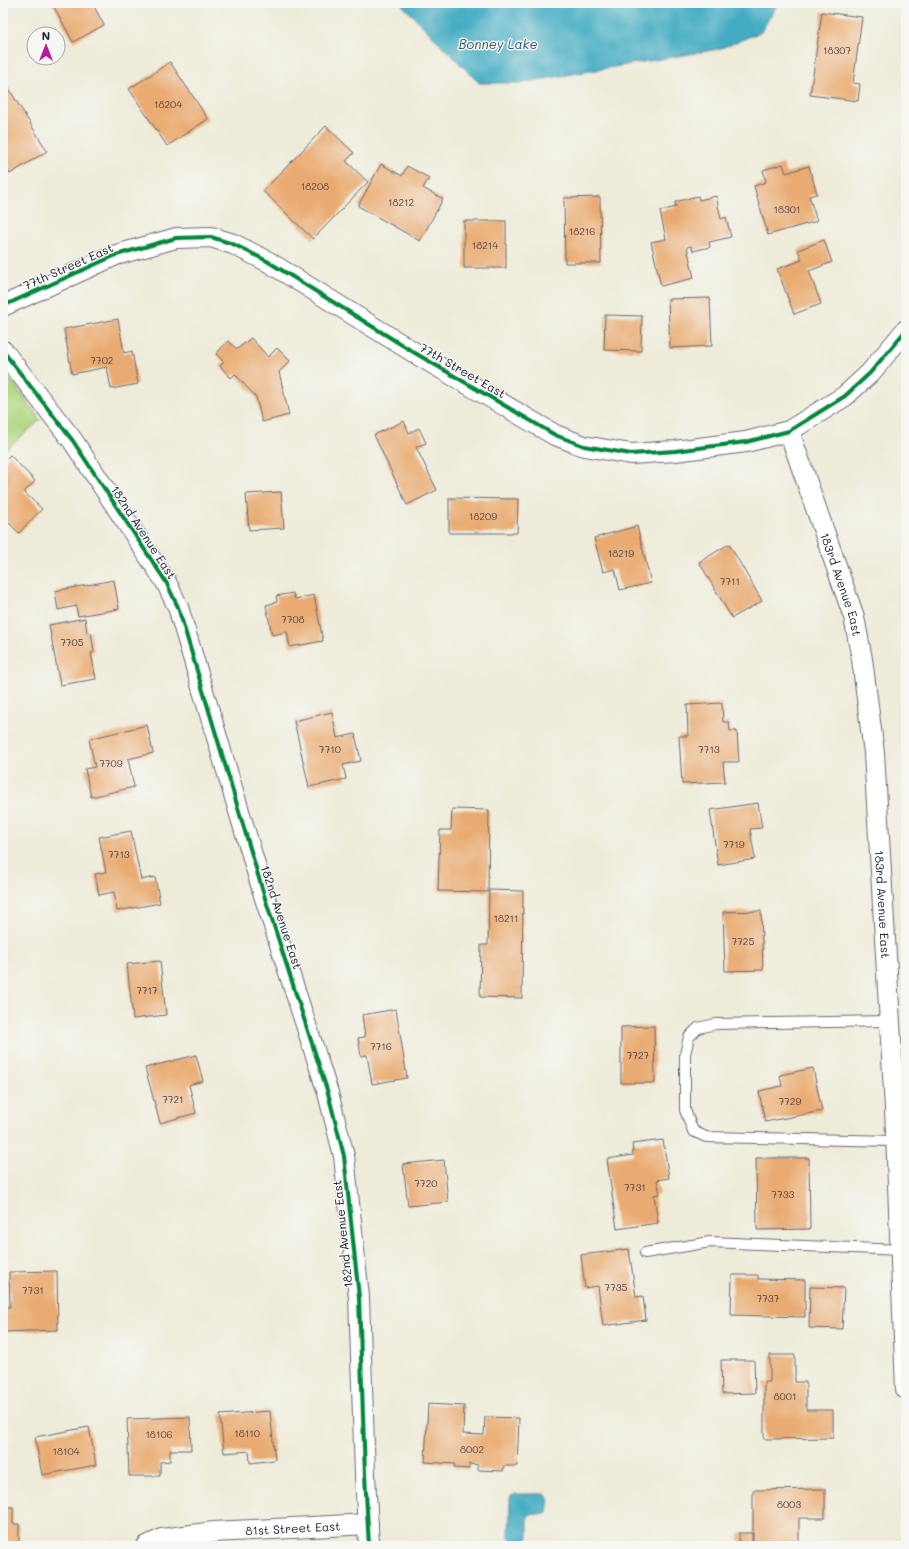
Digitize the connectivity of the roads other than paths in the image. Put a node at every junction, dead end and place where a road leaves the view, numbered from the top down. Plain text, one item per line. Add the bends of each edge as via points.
1 (3, 306) edge
2 (906, 330) edge
3 (3, 351) edge
4 (789, 431) junction
5 (890, 1021) junction
6 (896, 1141) junction
7 (901, 1250) junction
8 (645, 1253) dead end
9 (906, 1389) edge
10 (368, 1524) junction
11 (147, 1546) edge
12 (369, 1546) edge

1 - 4 street, 77th Street East via 116,255 176,238 211,237 233,244 267,261 415,353 555,435 584,446 632,454 676,451 746,442
2 - 4 street, 77th Street East via 870,373 845,396
3 - 10 street, 182nd Avenue East via 73,441 166,582 178,607 264,895 328,1093 344,1156 359,1297
4 - 5 street, 183rd Avenue East via 854,618 862,659 874,753
5 - 6 street, 183rd Avenue East
5 - 6 lane via 716,1024 698,1028 688,1037 685,1054 685,1110 693,1131 706,1137
6 - 7 street, 183rd Avenue East
7 - 8 lane via 710,1242
7 - 9 street, 183rd Avenue East
10 - 11 street, 81st Street East via 214,1532 162,1539
10 - 12 street, 182nd Avenue East

